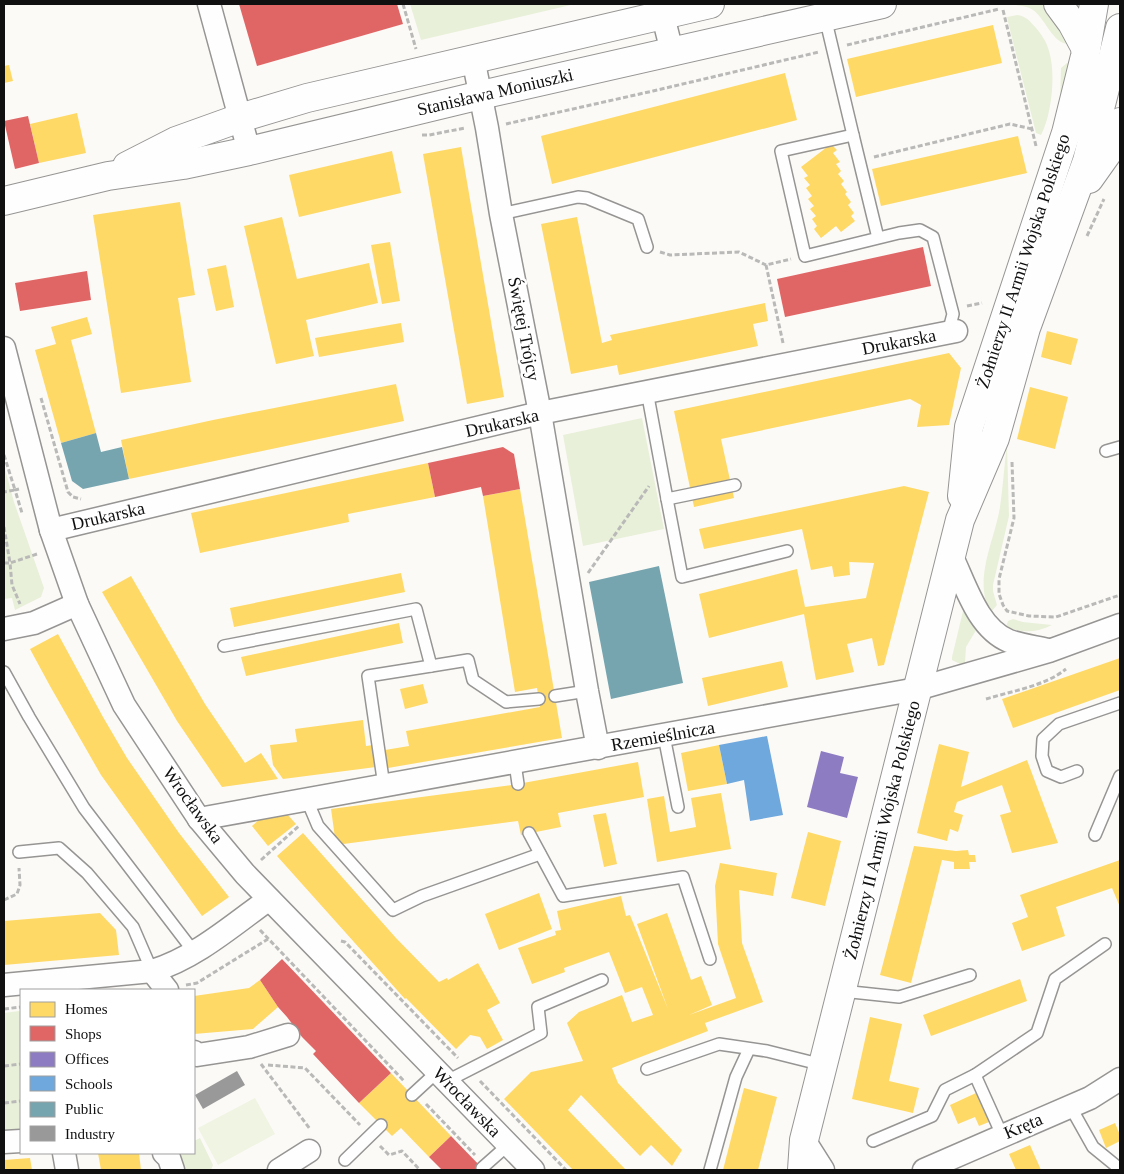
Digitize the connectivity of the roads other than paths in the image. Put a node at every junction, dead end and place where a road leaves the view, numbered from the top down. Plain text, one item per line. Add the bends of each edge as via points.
1 (209, 4) edge
2 (710, 4) edge
3 (882, 4) edge
4 (1058, 4) edge
5 (1094, 4) edge
6 (662, 10) edge
7 (825, 17) junction
8 (1120, 28) edge
9 (1086, 49) junction
10 (672, 52) junction
11 (473, 58) junction
12 (480, 95) junction
13 (240, 118) junction
14 (1120, 122) edge
15 (853, 135) junction
16 (249, 151) junction
17 (108, 176) junction
18 (4, 201) edge
19 (1074, 201) junction
20 (501, 214) junction
21 (878, 238) junction
22 (648, 247) road end
23 (952, 332) joint
24 (4, 348) edge
25 (647, 391) junction
26 (540, 413) junction
27 (1120, 447) edge
28 (1106, 451) dead end
29 (735, 485) dead end
30 (667, 499) junction
31 (960, 520) junction
32 (52, 530) junction
33 (787, 551) dead end
34 (951, 555) junction
35 (76, 604) junction
36 (1120, 625) edge
37 (4, 629) edge
38 (224, 646) dead end
39 (1049, 650) junction
40 (431, 666) junction
41 (4, 672) edge
42 (917, 689) junction
43 (587, 691) junction
44 (555, 696) dead end
45 (539, 699) dead end
46 (1120, 703) edge
47 (664, 736) junction
48 (598, 748) junction
49 (1077, 771) dead end
50 (1120, 776) edge
51 (384, 786) junction
52 (310, 807) junction
53 (678, 807) dead end
54 (199, 819) junction
55 (529, 833) dead end
56 (1095, 835) dead end
57 (19, 852) road end
58 (540, 854) junction
59 (269, 899) junction
60 (1105, 944) dead end
61 (194, 952) junction
62 (710, 959) dead end
63 (152, 971) junction
64 (970, 975) dead end
65 (602, 980) dead end
66 (4, 985) edge
67 (44, 986) edge
68 (166, 989) edge
69 (842, 990) junction
70 (288, 1034) dead end
71 (749, 1049) junction
72 (195, 1053) edge
73 (823, 1065) junction
74 (647, 1069) dead end
75 (975, 1075) junction
76 (442, 1076) junction
77 (1120, 1079) edge
78 (413, 1094) road end
79 (1070, 1106) junction
80 (381, 1125) dead end
81 (1002, 1135) junction
82 (804, 1140) junction
83 (20, 1141) edge
84 (873, 1141) dead end
85 (4, 1142) edge
86 (310, 1142) road end
87 (508, 1145) junction
88 (64, 1154) edge
89 (165, 1154) edge
90 (345, 1160) dead end
91 (483, 1167) road end
92 (1120, 1169) edge
93 (67, 1170) edge
94 (173, 1170) edge
95 (279, 1170) edge
96 (533, 1170) edge
97 (710, 1170) edge
98 (790, 1170) edge
99 (802, 1170) edge
100 (823, 1170) edge
101 (924, 1170) edge

1 - 13 street
2 - 6 street, Stanisława Moniuszki
3 - 7 street, Stanisława Moniuszki
4 - 9 street
5 - 9 street, Żołnierzy II Armii Wojska Polskiego
6 - 10 street
6 - 11 street, Stanisława Moniuszki
7 - 10 street, Stanisława Moniuszki
7 - 15 lane
8 - 19 street, Żołnierzy II Armii Wojska Polskiego via 1088,161
9 - 31 street, Żołnierzy II Armii Wojska Polskiego via 1066,133 969,427
10 - 12 street, Stanisława Moniuszki
11 - 12 street, Świętej Trójcy
11 - 13 street, Stanisława Moniuszki via 307,98
12 - 16 street, Stanisława Moniuszki
12 - 20 street, Świętej Trójcy via 500,128
13 - 16 street
13 - 17 street, Stanisława Moniuszki via 176,141
14 - 19 street via 1112,148
15 - 21 lane
15 - 21 lane via 781,151 805,256
16 - 17 street, Stanisława Moniuszki
17 - 18 street, Stanisława Moniuszki
19 - 31 street, Żołnierzy II Armii Wojska Polskiego via 1026,328 995,438
20 - 22 lane via 578,197 587,198 638,219
20 - 26 street, Świętej Trójcy
21 - 23 lane via 920,230 933,237 952,309
23 - 25 street, Drukarska
24 - 32 street, Wrocławska
25 - 26 street, Drukarska
25 - 30 lane
26 - 32 street, Drukarska
26 - 43 street, Świętej Trójcy
27 - 28 lane
29 - 30 lane
30 - 33 lane via 682,578
31 - 34 street, Żołnierzy II Armii Wojska Polskiego
32 - 35 street, Wrocławska
34 - 39 street via 990,629 1008,640
34 - 42 street, Żołnierzy II Armii Wojska Polskiego
35 - 37 street via 34,623
35 - 54 street, Wrocławska via 124,705
36 - 39 street, Rzemieślnicza
38 - 40 lane via 416,609
39 - 42 street, Rzemieślnicza
40 - 45 lane via 468,660 474,680 506,702
40 - 51 lane via 368,676
41 - 61 lane via 84,808
42 - 47 street, Rzemieślnicza
42 - 69 street, Żołnierzy II Armii Wojska Polskiego
43 - 44 lane
43 - 48 street, Świętej Trójcy
46 - 49 lane via 1059,724 1043,738 1042,756 1047,771 1060,777
47 - 48 street, Rzemieślnicza
47 - 53 lane
48 - 51 street, Rzemieślnicza via 516,773
50 - 56 lane
51 - 52 street, Rzemieślnicza
52 - 54 street, Rzemieślnicza
52 - 58 lane via 318,826 393,910 422,896
54 - 59 street, Wrocławska
55 - 58 lane
57 - 63 lane via 59,848 66,854 87,873 133,927
58 - 62 lane via 563,896 683,877
59 - 61 street
59 - 76 street, Wrocławska
60 - 75 lane via 1055,979 1037,1033
61 - 63 street via 170,966
63 - 67 street
63 - 68 street
64 - 69 lane via 899,997
65 - 76 lane via 538,1007 541,1034
66 - 67 street
69 - 73 street, Żołnierzy II Armii Wojska Polskiego
70 - 72 street via 255,1056
71 - 73 lane
71 - 74 lane via 719,1044
71 - 97 lane via 736,1078
73 - 82 street, Żołnierzy II Armii Wojska Polskiego
75 - 81 lane
75 - 84 lane via 945,1090 932,1116
76 - 78 lane
76 - 87 street, Wrocławska
77 - 79 street, Kręta
79 - 81 street, Kręta
79 - 92 lane via 1093,1148
80 - 90 lane
81 - 101 street, Kręta
82 - 98 street, Żołnierzy II Armii Wojska Polskiego
82 - 99 street, Żołnierzy II Armii Wojska Polskiego
82 - 100 street
83 - 85 street
86 - 95 street
87 - 91 lane
87 - 96 street, Wrocławska
88 - 93 street
89 - 94 street

